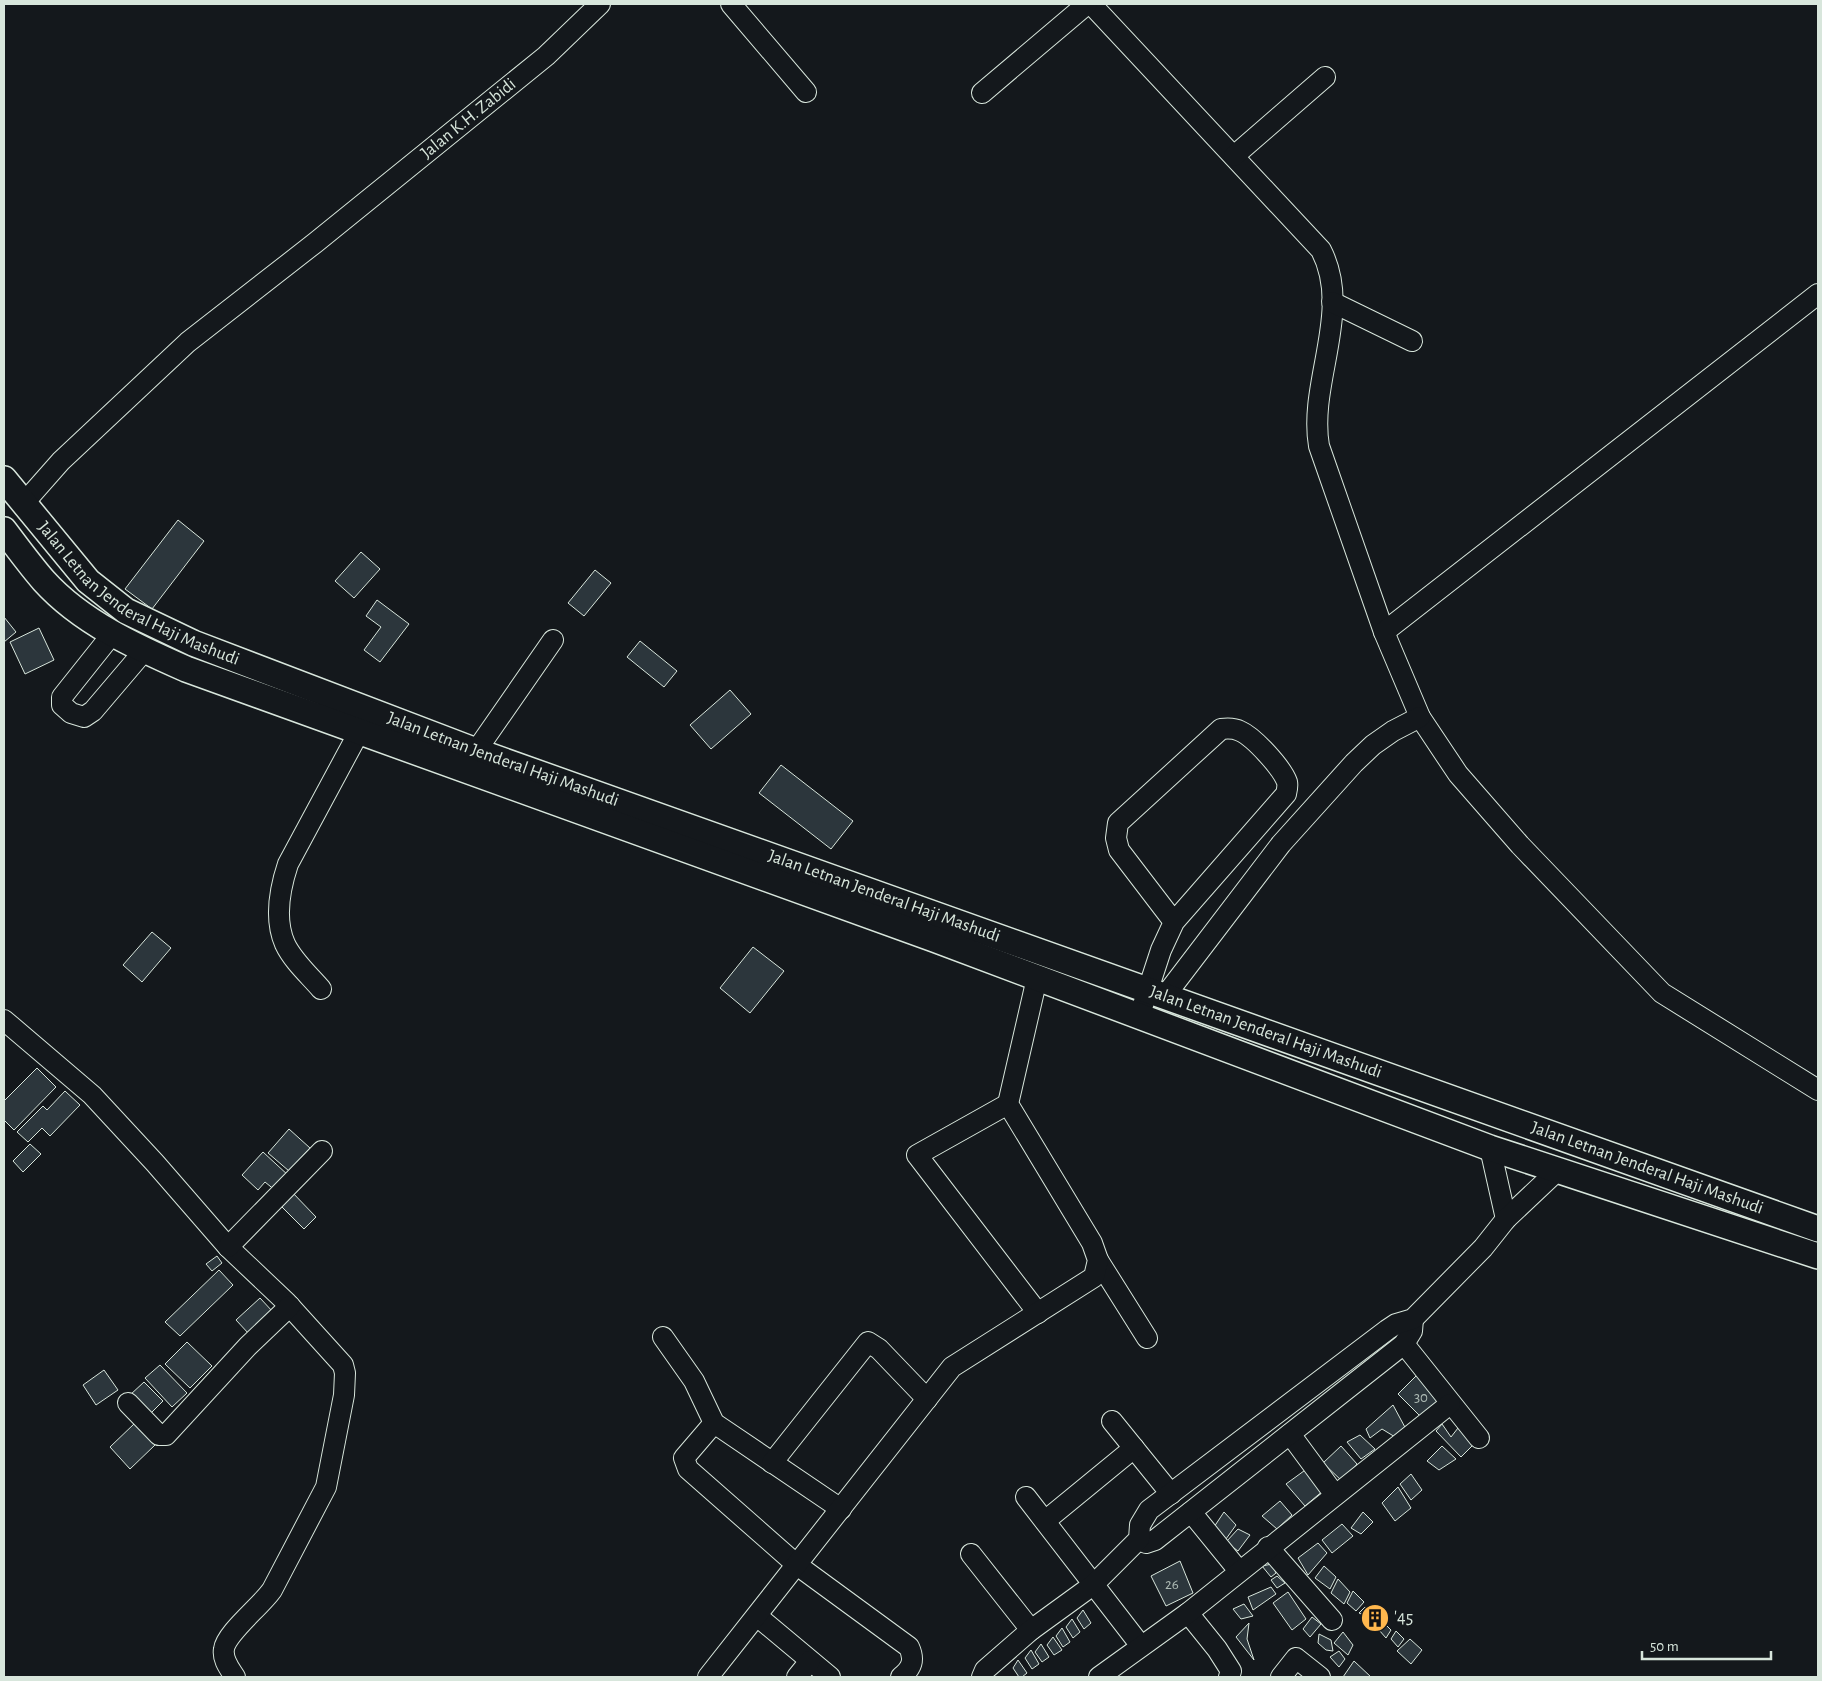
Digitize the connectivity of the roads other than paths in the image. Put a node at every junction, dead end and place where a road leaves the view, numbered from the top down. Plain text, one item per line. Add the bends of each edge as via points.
1 (600, 4) edge
2 (731, 4) edge
3 (1087, 4) edge
4 (1091, 4) edge
5 (1325, 77) dead end
6 (806, 92) dead end
7 (982, 93) dead end
8 (1234, 156) junction
9 (1818, 294) edge
10 (1332, 302) junction
11 (1412, 341) dead end
12 (4, 479) edge
13 (23, 504) junction
14 (4, 530) edge
15 (1384, 632) junction
16 (113, 633) junction
17 (553, 640) dead end
18 (193, 643) junction
19 (144, 651) junction
20 (186, 669) junction
21 (1420, 717) junction
22 (359, 732) junction
23 (476, 751) junction
24 (1174, 922) junction
25 (1037, 978) junction
26 (321, 989) dead end
27 (1157, 993) junction
28 (1138, 1016) junction
29 (4, 1020) edge
30 (1818, 1090) edge
31 (1008, 1104) junction
32 (1490, 1148) junction
33 (322, 1151) dead end
34 (1558, 1170) junction
35 (1506, 1219) junction
36 (1818, 1229) edge
37 (228, 1247) junction
38 (1818, 1256) edge
39 (1098, 1260) junction
40 (290, 1306) junction
41 (1038, 1313) junction
42 (1413, 1319) junction
43 (663, 1337) dead end
44 (1147, 1338) dead end
45 (1404, 1344) junction
46 (927, 1399) junction
47 (128, 1403) dead end
48 (1450, 1404) junction
49 (1112, 1421) dead end
50 (714, 1424) junction
51 (1290, 1434) junction
52 (1478, 1438) dead end
53 (1134, 1448) junction
54 (772, 1463) junction
55 (1171, 1494) junction
56 (1335, 1494) junction
57 (1026, 1497) dead end
58 (840, 1509) junction
59 (1191, 1512) junction
60 (1045, 1521) junction
61 (1139, 1539) junction
62 (1268, 1547) junction
63 (971, 1554) dead end
64 (796, 1565) junction
65 (1238, 1571) junction
66 (1093, 1585) junction
67 (1188, 1613) junction
68 (757, 1616) junction
69 (1332, 1620) dead end
70 (1031, 1630) junction
71 (1141, 1646) junction
72 (810, 1661) junction
73 (235, 1677) edge
74 (708, 1677) edge
75 (797, 1677) edge
76 (830, 1677) edge
77 (902, 1677) edge
78 (982, 1677) edge
79 (1099, 1677) edge
80 (1229, 1677) edge
81 (1281, 1677) edge
82 (1320, 1677) edge

1 - 13 street, Jalan K.H. Zabidi via 546,56 188,342 61,461
2 - 6 street
3 - 7 street
4 - 8 street
5 - 8 street
8 - 10 street via 1321,250 1332,278
9 - 15 street
10 - 11 street
10 - 15 street via 1328,356 1316,430
12 - 13 main road, Jalan Letnan Jenderal Haji Mashudi
13 - 18 main road, Jalan Letnan Jenderal Haji Mashudi via 96,587 126,611
14 - 16 main road, Jalan Letnan Jenderal Haji Mashudi via 45,582 72,606
15 - 21 street
16 - 19 main road, Jalan Letnan Jenderal Haji Mashudi
16 - 19 street via 62,697 62,704 71,713 84,717 93,711
17 - 23 street
18 - 20 main road
18 - 23 main road, Jalan Letnan Jenderal Haji Mashudi
19 - 20 main road, Jalan Letnan Jenderal Haji Mashudi
20 - 22 main road, Jalan Letnan Jenderal Haji Mashudi
21 - 27 street via 1392,731 1354,763 1281,844
21 - 30 street via 1458,774 1520,845 1662,993
22 - 25 main road, Jalan Letnan Jenderal Haji Mashudi
22 - 26 street via 288,864 281,886 279,909 284,943
23 - 27 main road, Jalan Letnan Jenderal Haji Mashudi
24 - 24 street via 1286,794 1288,784 1282,773 1258,744 1232,728 1222,729 1118,823 1116,838 1119,850
24 - 27 street via 1161,950
25 - 28 main road, Jalan Letnan Jenderal Haji Mashudi
25 - 31 street
27 - 28 street
27 - 36 main road, Jalan Letnan Jenderal Haji Mashudi
28 - 32 main road, Jalan Letnan Jenderal Haji Mashudi
29 - 37 street via 92,1095
31 - 39 street via 1092,1243
31 - 41 street via 917,1155
32 - 34 main road, Jalan Letnan Jenderal Haji Mashudi
32 - 35 street
33 - 37 street
34 - 35 street
34 - 38 main road, Jalan Letnan Jenderal Haji Mashudi
35 - 42 street via 1483,1248
37 - 40 street
39 - 41 street via 1094,1277
39 - 44 street
40 - 47 street via 248,1346 166,1436 159,1435
40 - 73 street via 343,1365 344,1395 326,1487 264,1603 227,1640 224,1656
41 - 46 street via 952,1367
42 - 45 street via 1412,1331
42 - 55 street via 1387,1330
43 - 50 street via 694,1381
45 - 48 street
45 - 51 street
46 - 54 street via 879,1349 868,1342
46 - 58 street
48 - 52 street
48 - 56 street
49 - 53 street
50 - 54 street
50 - 64 street via 684,1458 688,1468
51 - 56 street
51 - 59 street
53 - 55 street
53 - 60 street
54 - 58 street
55 - 61 street via 1143,1518
56 - 62 street
57 - 60 street
58 - 64 street
59 - 61 street via 1155,1540 1146,1543
59 - 65 street
60 - 66 street
61 - 66 street
62 - 65 street
62 - 69 street
63 - 70 street
64 - 68 street
64 - 77 street via 909,1647 913,1655 911,1668
65 - 67 street
66 - 70 street
66 - 71 street
67 - 71 street
67 - 80 street via 1225,1661
68 - 72 street
68 - 74 street
70 - 78 street via 985,1670
71 - 79 street
72 - 75 street
72 - 76 street
81 - 82 street via 1296,1658

